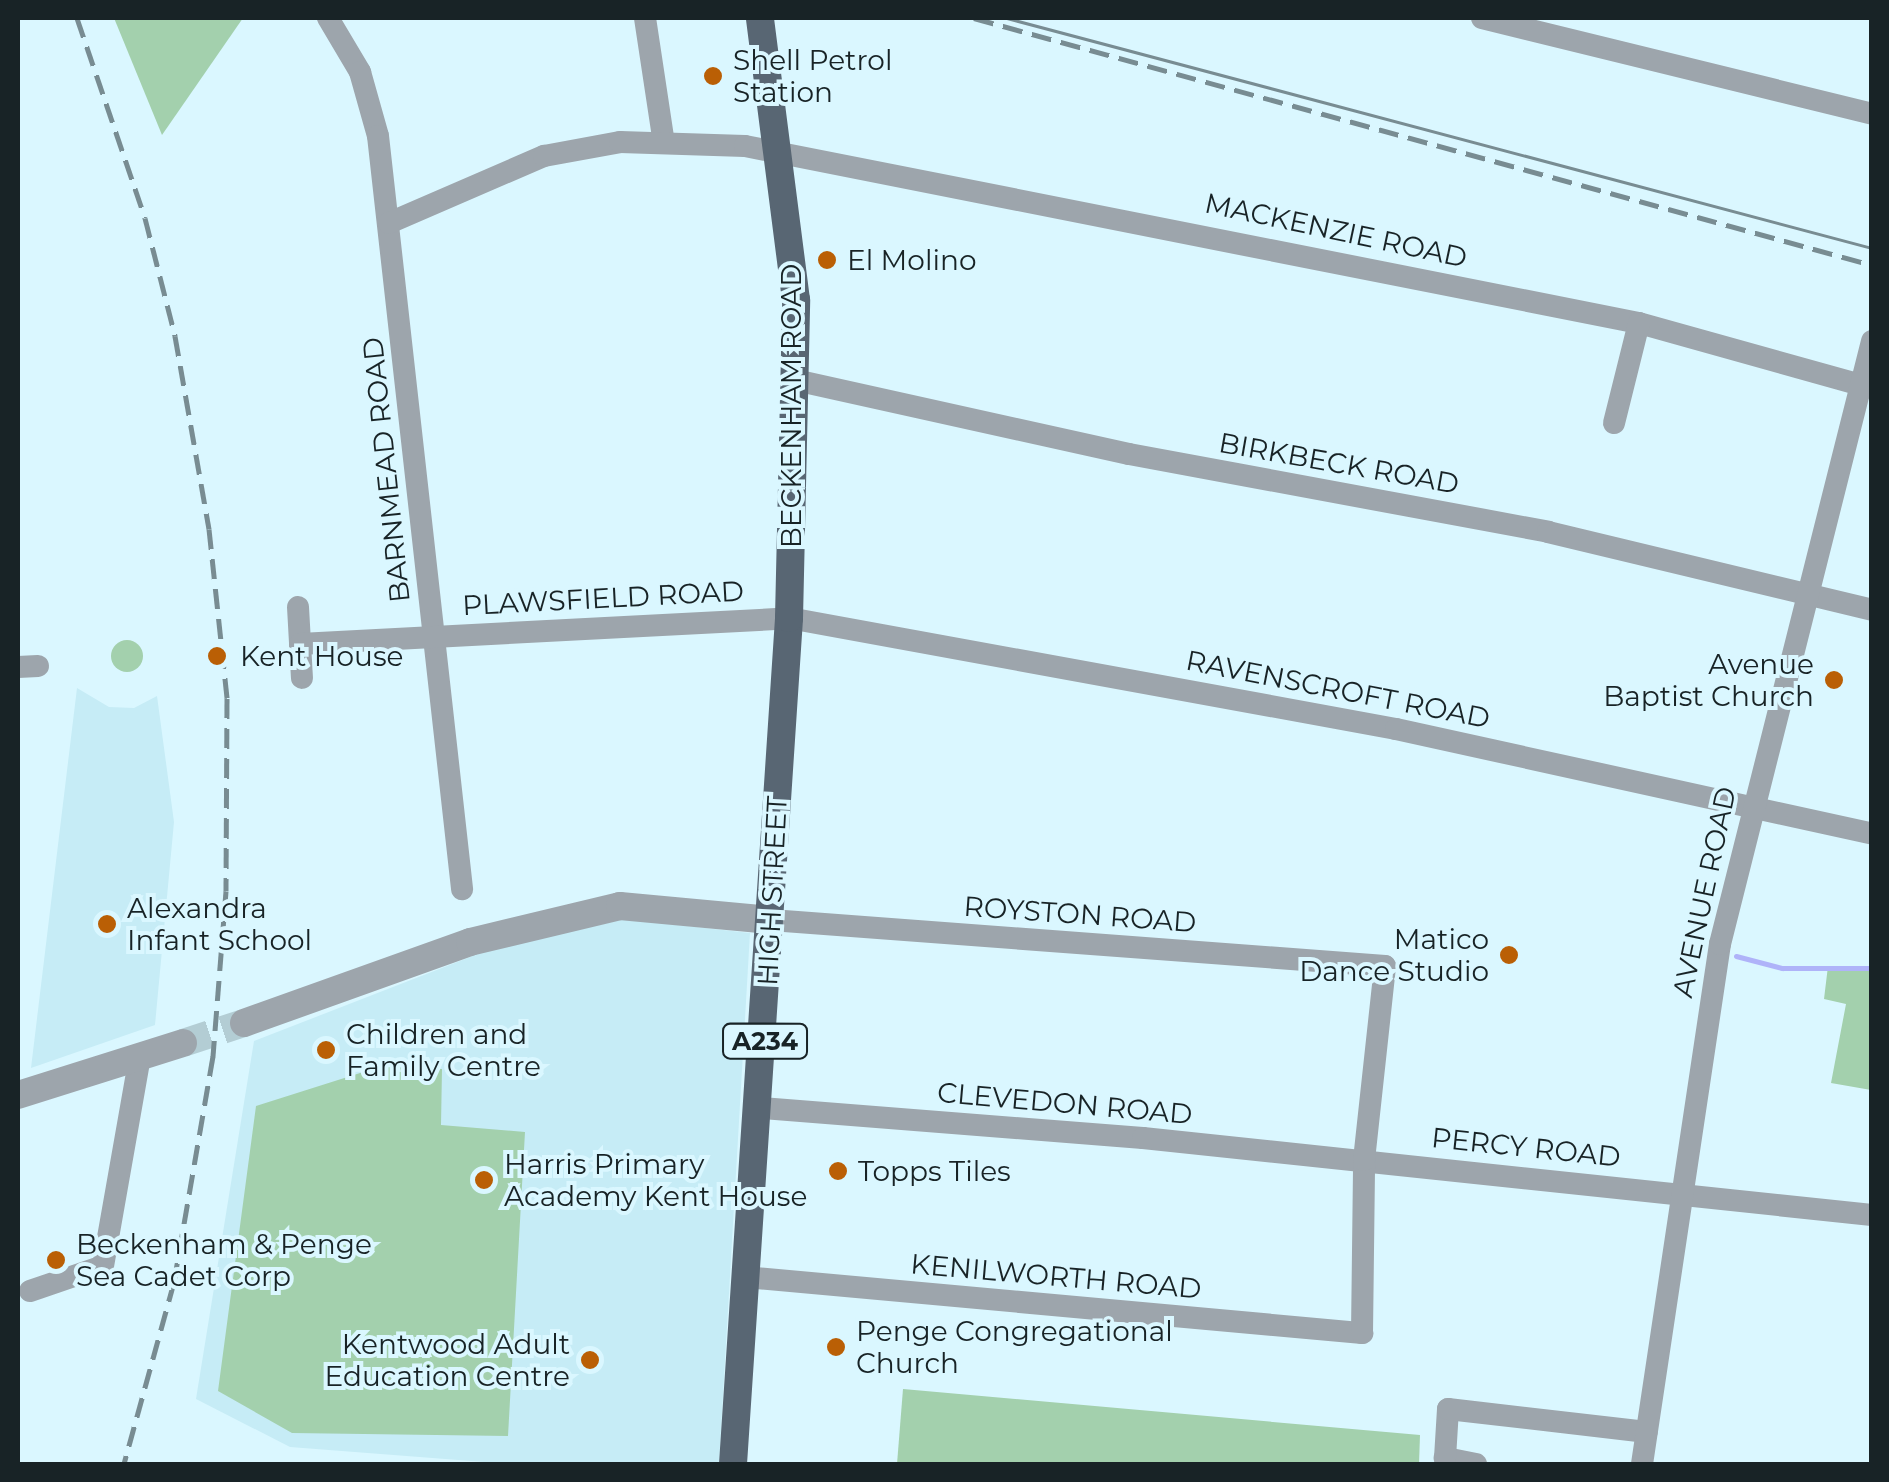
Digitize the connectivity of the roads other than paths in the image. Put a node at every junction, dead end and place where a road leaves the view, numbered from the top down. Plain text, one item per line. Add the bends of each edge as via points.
1 (328, 18) edge
2 (645, 18) edge
3 (760, 18) edge
4 (1482, 18) edge
5 (1872, 114) edge
6 (664, 143) junction
7 (782, 158) junction
8 (389, 223) junction
9 (1639, 323) junction
10 (1872, 342) edge
11 (795, 380) junction
12 (1865, 387) edge
13 (1614, 423) dead end
14 (1810, 594) junction
15 (298, 607) dead end
16 (1872, 610) edge
17 (789, 618) junction
18 (434, 638) junction
19 (300, 644) junction
20 (302, 678) dead end
21 (1752, 803) junction
22 (1872, 834) edge
23 (462, 890) dead end
24 (771, 920) junction
25 (244, 1023) tunnel mouth
26 (182, 1043) tunnel mouth
27 (140, 1057) junction
28 (18, 1095) edge
29 (761, 1108) junction
30 (1364, 1160) junction
31 (1682, 1194) junction
32 (1872, 1215) edge
33 (745, 1277) junction
34 (30, 1292) dead end
35 (1647, 1432) junction
36 (733, 1464) edge
37 (1476, 1464) edge
38 (1642, 1464) edge

1 - 8 street, BARNMEAD ROAD via 360,72 378,136
2 - 6 street
3 - 7 main road, BECKENHAM ROAD / A234
4 - 5 street
6 - 7 street via 744,146
6 - 8 street via 620,142 544,156
7 - 9 street, MACKENZIE ROAD via 870,168 1132,218
7 - 11 main road, BECKENHAM ROAD / A234 via 796,300
8 - 18 street, BARNMEAD ROAD
9 - 12 street, MACKENZIE ROAD
9 - 13 street
10 - 12 street, AVENUE ROAD
11 - 14 street, BIRKBECK ROAD via 1146,457 1548,532
11 - 17 main road, BECKENHAM ROAD / A234
12 - 14 street, AVENUE ROAD
14 - 16 street, BIRKBECK ROAD
14 - 21 street, AVENUE ROAD
15 - 19 street
17 - 18 street, PLAWSFIELD ROAD
17 - 21 street, RAVENSCROFT ROAD via 1268,703 1622,782
17 - 24 main road, HIGH STREET / A234
18 - 19 street, PLAWSFIELD ROAD
18 - 23 street, BARNMEAD ROAD
19 - 20 street
21 - 22 street, RAVENSCROFT ROAD
21 - 31 street, AVENUE ROAD via 1720,944
24 - 25 street via 620,906 470,942
24 - 29 main road, HIGH STREET / A234
24 - 30 street, ROYSTON ROAD via 1384,966
26 - 27 street
27 - 28 street
27 - 34 street via 104,1266
29 - 30 street, CLEVEDON ROAD
29 - 33 main road, HIGH STREET / A234
30 - 31 street, PERCY ROAD
30 - 33 street, KENILWORTH ROAD via 1362,1333
31 - 32 street, PERCY ROAD
31 - 35 street, AVENUE ROAD
33 - 36 main road, HIGH STREET / A234
35 - 37 street via 1448,1409 1445,1458
35 - 38 street, AVENUE ROAD

